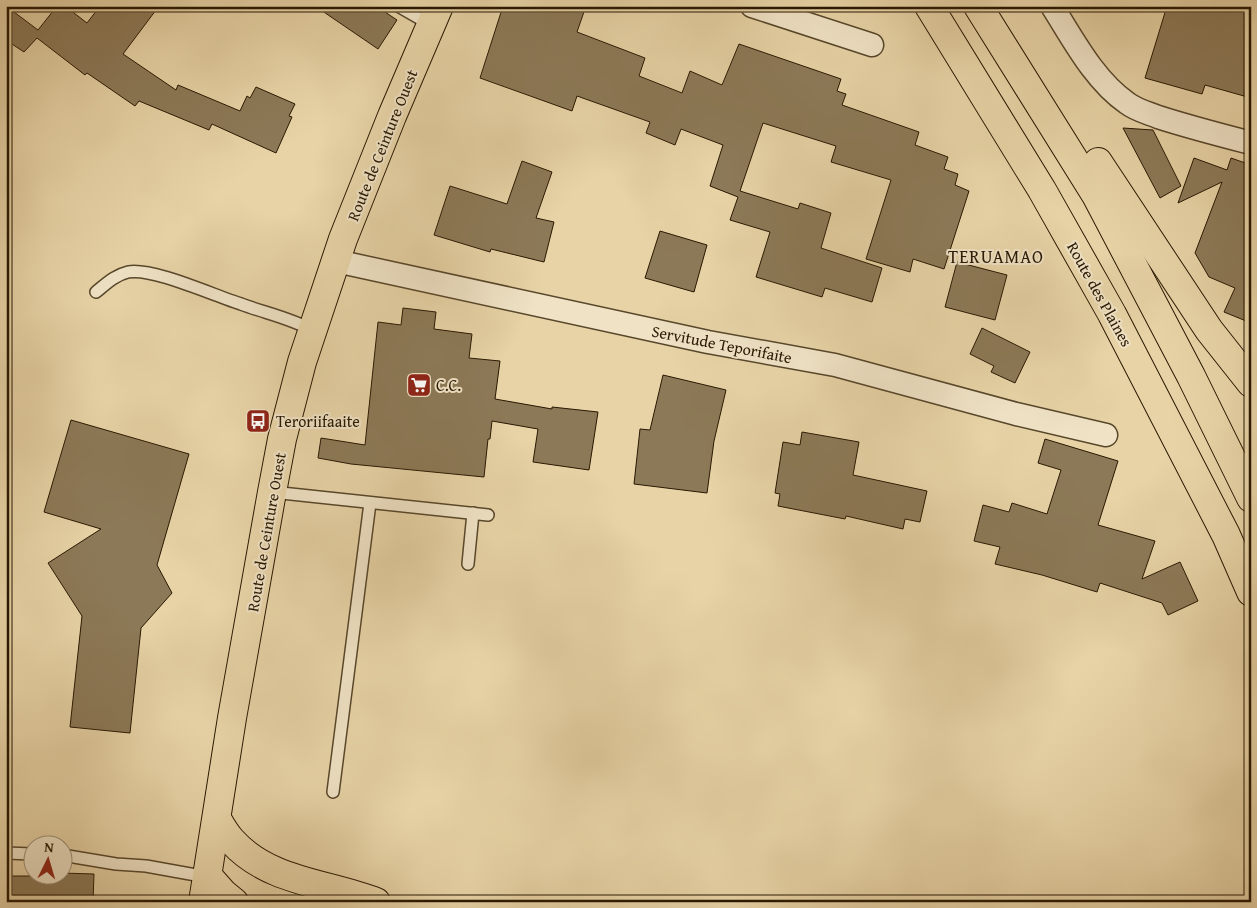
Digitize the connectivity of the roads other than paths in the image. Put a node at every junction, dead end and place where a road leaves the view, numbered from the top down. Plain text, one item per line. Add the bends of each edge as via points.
1 (398, 6) edge
2 (752, 6) edge
3 (929, 6) edge
4 (978, 6) edge
5 (999, 6) edge
6 (1052, 6) edge
7 (435, 16) edge
8 (872, 45) dead end
9 (1251, 144) edge
10 (336, 261) junction
11 (96, 292) dead end
12 (312, 330) junction
13 (1251, 383) edge
14 (1106, 435) dead end
15 (272, 492) junction
16 (1251, 498) edge
17 (370, 503) junction
18 (473, 514) junction
19 (488, 515) dead end
20 (468, 564) dead end
21 (1251, 592) edge
22 (333, 792) dead end
23 (217, 819) junction
24 (6, 853) edge
25 (22, 854) edge
26 (72, 857) edge
27 (206, 885) edge
28 (234, 902) edge
29 (376, 902) edge

1 - 7 lane
2 - 8 street
3 - 21 main road, Route des Plaines via 1042,190 1112,314 1226,535
4 - 16 main road via 1096,195 1192,376
5 - 13 main road via 1117,194 1209,330
6 - 9 street via 1110,90 1128,104 1186,126
7 - 10 main road, Route de Ceinture Ouest
10 - 12 main road, Route de Ceinture Ouest
10 - 14 street, Servitude Teporifaite via 708,342 836,365
11 - 12 lane via 112,279 128,272 148,273 278,315
12 - 15 main road, Route de Ceinture Ouest via 282,439
15 - 17 lane
15 - 23 main road, Route de Ceinture Ouest
17 - 18 lane
17 - 22 lane
18 - 19 lane
18 - 20 lane
23 - 27 main road, Route de Ceinture Ouest
23 - 29 main road via 247,856 273,872
24 - 25 lane
26 - 27 lane via 146,866
27 - 28 main road via 223,892

